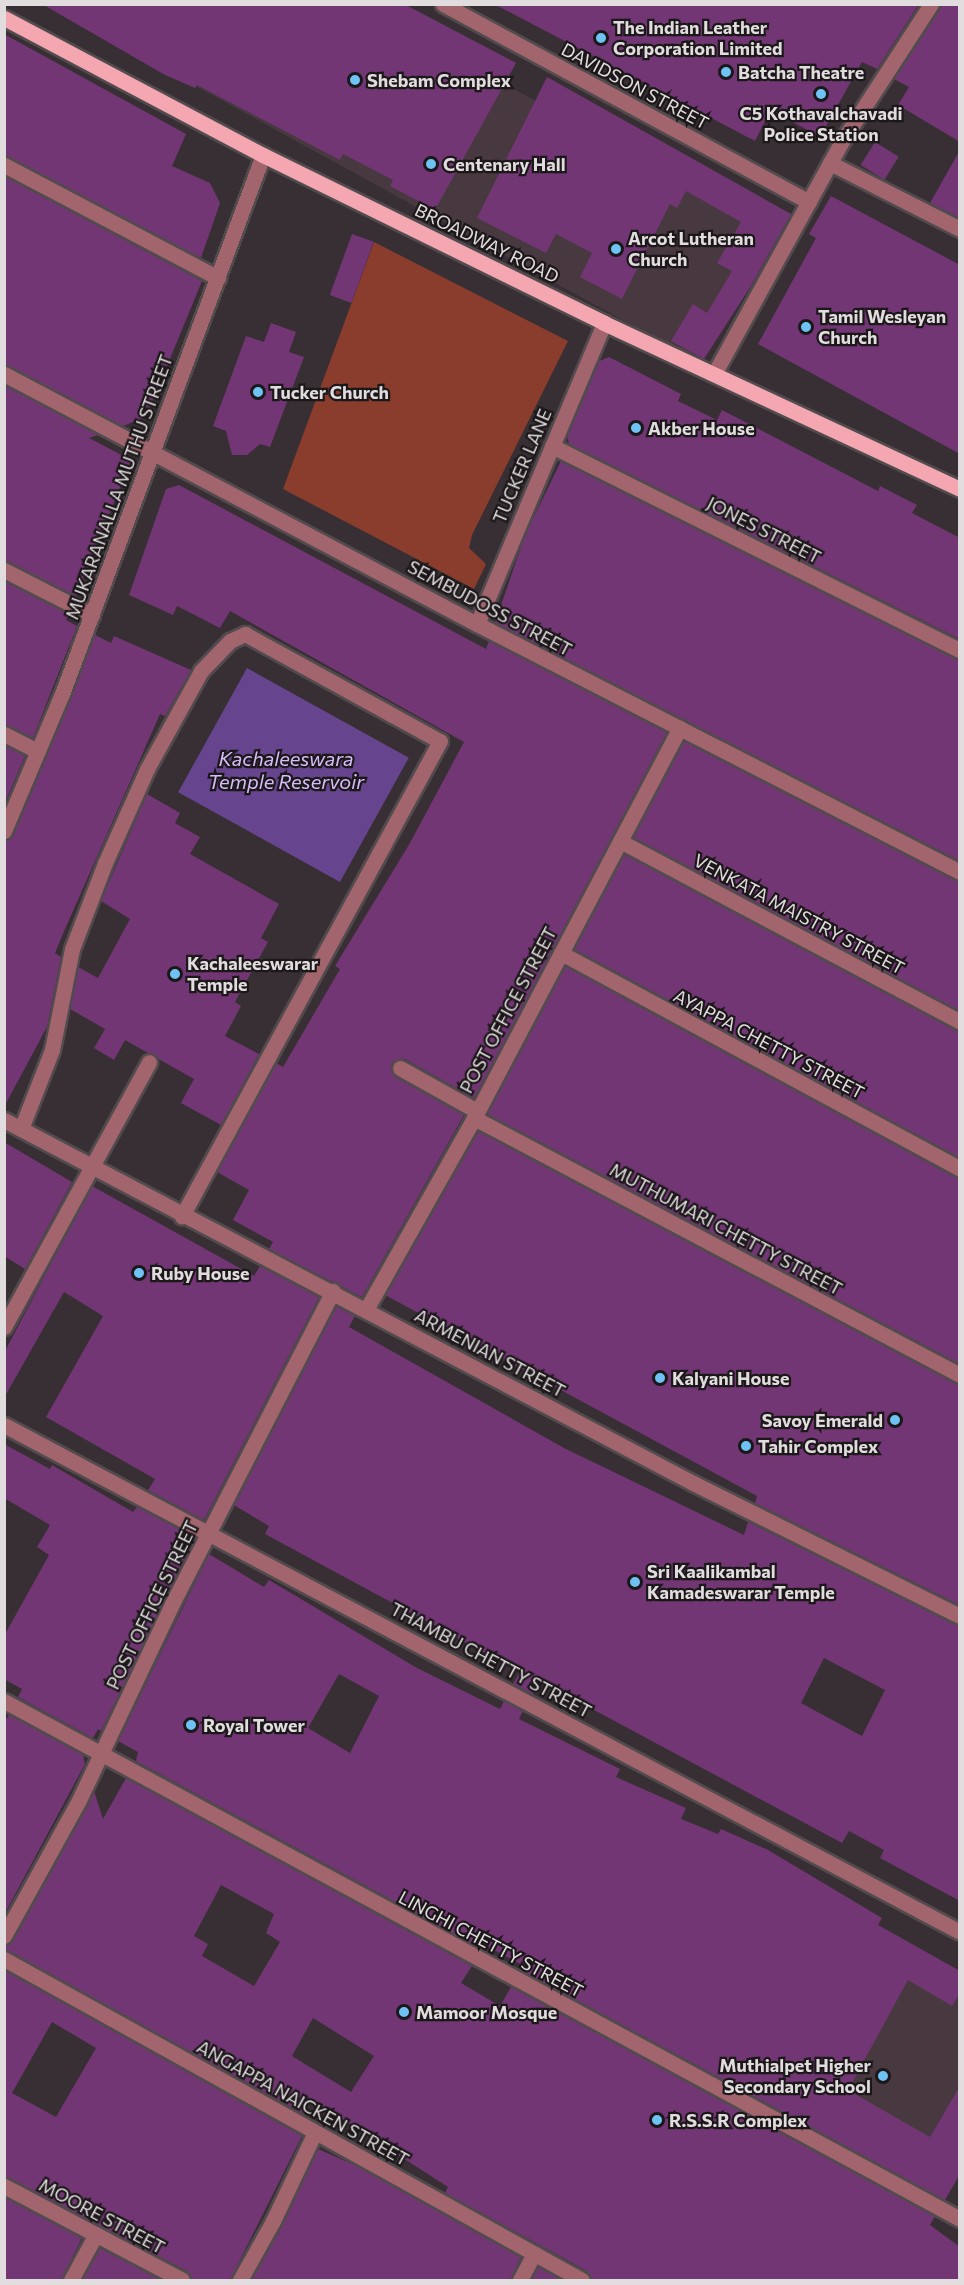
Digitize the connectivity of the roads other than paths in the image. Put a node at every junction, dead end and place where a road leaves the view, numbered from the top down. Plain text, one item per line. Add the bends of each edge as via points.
1 (443, 4) edge
2 (932, 4) edge
3 (4, 18) edge
4 (263, 155) junction
5 (830, 163) junction
6 (4, 165) edge
7 (809, 202) junction
8 (960, 230) edge
9 (218, 278) junction
10 (604, 322) junction
11 (4, 374) edge
12 (714, 374) junction
13 (552, 446) junction
14 (153, 452) junction
15 (960, 489) edge
16 (4, 570) edge
17 (92, 615) junction
18 (477, 624) junction
19 (960, 650) edge
20 (680, 728) junction
21 (4, 734) edge
22 (38, 751) junction
23 (4, 831) edge
24 (620, 841) junction
25 (960, 872) edge
26 (561, 953) junction
27 (960, 1022) edge
28 (149, 1062) dead end
29 (400, 1068) dead end
30 (475, 1114) junction
31 (4, 1120) edge
32 (21, 1129) junction
33 (89, 1166) junction
34 (960, 1168) edge
35 (182, 1216) junction
36 (333, 1291) junction
37 (367, 1308) junction
38 (4, 1327) edge
39 (960, 1375) edge
40 (4, 1425) edge
41 (209, 1532) junction
42 (960, 1616) edge
43 (4, 1701) edge
44 (100, 1755) junction
45 (960, 1932) edge
46 (4, 1936) edge
47 (4, 1959) edge
48 (315, 2132) junction
49 (4, 2186) edge
50 (960, 2219) edge
51 (96, 2234) junction
52 (534, 2254) junction
53 (71, 2280) edge
54 (182, 2280) edge
55 (240, 2280) edge
56 (520, 2280) edge
57 (582, 2280) edge

1 - 7 street, DAVIDSON STREET
2 - 5 street
3 - 4 main road, BROADWAY ROAD
4 - 9 street, MUKARANALLA MUTHU STREET
4 - 10 main road, BROADWAY ROAD
5 - 7 street
5 - 8 street
6 - 9 street
7 - 12 street
9 - 14 street, MUKARANALLA MUTHU STREET
10 - 12 main road, BROADWAY ROAD
10 - 13 street, TUCKER LANE
11 - 14 street, SEMBUDOSS STREET
12 - 15 main road, BROADWAY ROAD
13 - 18 street, TUCKER LANE
13 - 19 street, JONES STREET
14 - 17 street, MUKARANALLA MUTHU STREET
14 - 18 street, SEMBUDOSS STREET
16 - 17 street
17 - 22 street, MUKARANALLA MUTHU STREET
18 - 20 street, SEMBUDOSS STREET
20 - 24 street, POST OFFICE STREET
20 - 25 street, SEMBUDOSS STREET
21 - 22 street
22 - 23 street, MUKARANALLA MUTHU STREET
24 - 26 street, POST OFFICE STREET
24 - 27 street, VENKATA MAISTRY STREET
26 - 30 street, POST OFFICE STREET
26 - 34 street, AYAPPA CHETTY STREET
28 - 33 street
29 - 30 street, MUTHUMARI CHETTY STREET
30 - 37 street, POST OFFICE STREET
30 - 39 street, MUTHUMARI CHETTY STREET
31 - 32 street, ARMENIAN STREET
32 - 33 street, ARMENIAN STREET
32 - 35 street via 52,1050 72,949 147,769 201,671 223,647 245,634 440,741
33 - 35 street, ARMENIAN STREET
33 - 38 street
35 - 36 street, ARMENIAN STREET
36 - 37 street, ARMENIAN STREET
36 - 41 street, POST OFFICE STREET
37 - 42 street, ARMENIAN STREET via 693,1483
40 - 41 street, THAMBU CHETTY STREET
41 - 44 street, POST OFFICE STREET
41 - 45 street, THAMBU CHETTY STREET
43 - 44 street, LINGHI CHETTY STREET
44 - 46 street, POST OFFICE STREET
44 - 50 street, LINGHI CHETTY STREET
47 - 48 street, ANGAPPA NAICKEN STREET
48 - 52 street, ANGAPPA NAICKEN STREET
48 - 55 street
49 - 51 street, MOORE STREET
51 - 53 street
51 - 54 street, MOORE STREET
52 - 56 street
52 - 57 street, ANGAPPA NAICKEN STREET

